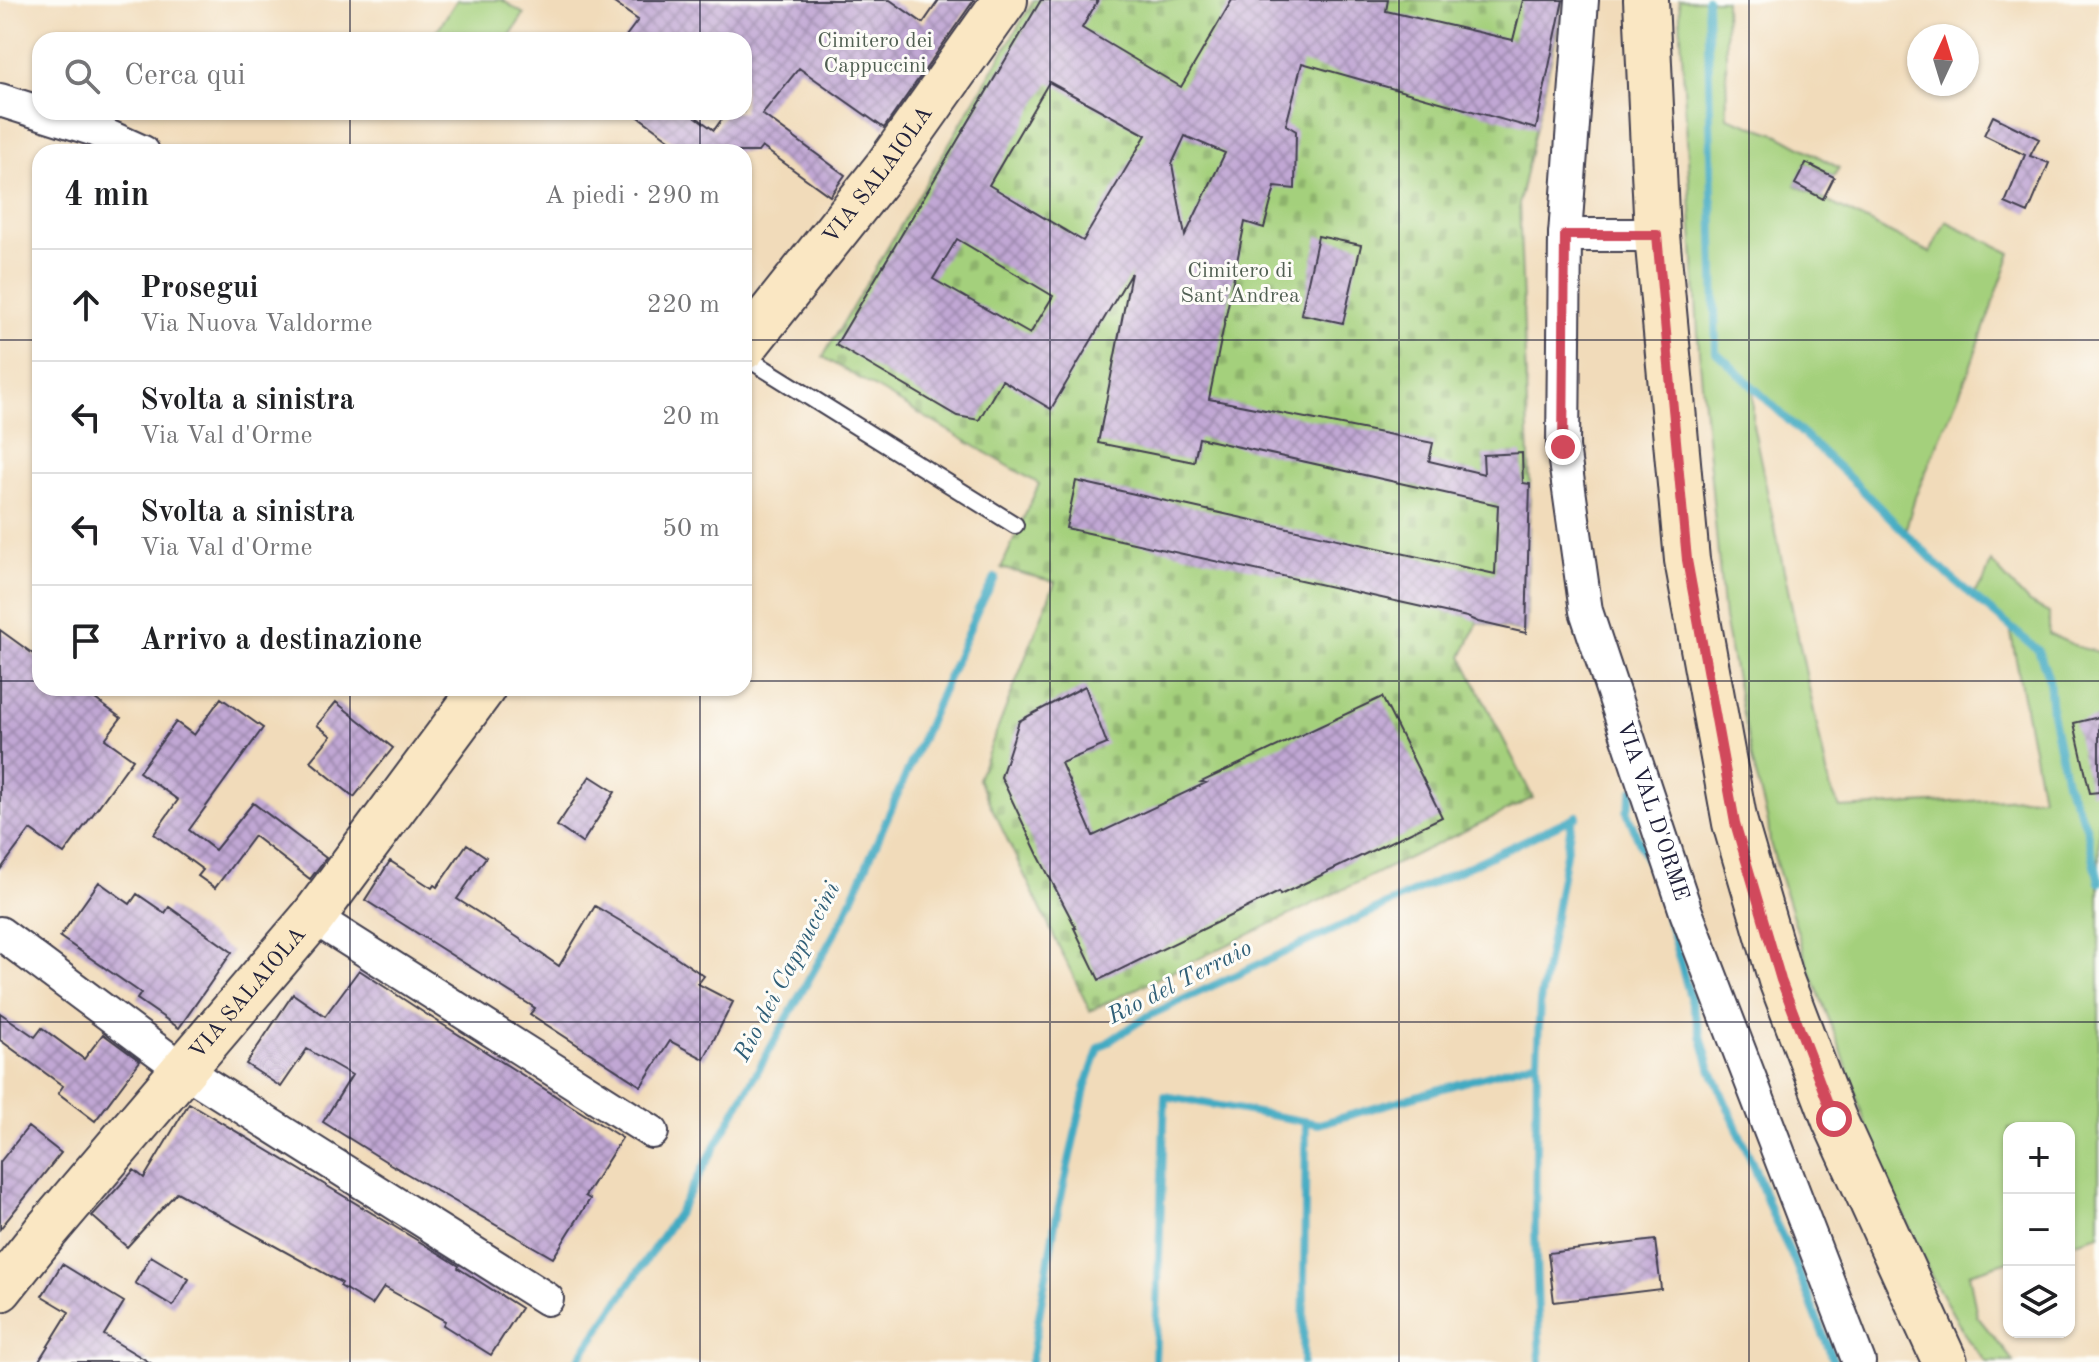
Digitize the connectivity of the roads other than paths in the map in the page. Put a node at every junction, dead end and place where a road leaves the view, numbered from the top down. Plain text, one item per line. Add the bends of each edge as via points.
1 (1005, 0) edge
2 (1582, 0) edge
3 (1646, 0) edge
4 (0, 100) edge
5 (32, 110) edge
6 (63, 120) edge
7 (125, 144) edge
8 (1565, 235) junction
9 (1657, 235) junction
10 (752, 337) edge
11 (752, 361) edge
12 (1015, 525) dead end
13 (477, 696) edge
14 (313, 917) junction
15 (0, 933) edge
16 (182, 1069) junction
17 (652, 1132) dead end
18 (0, 1289) edge
19 (547, 1299) dead end
20 (1859, 1362) edge
21 (1945, 1362) edge

1 - 10 main road, VIA SALAIOLA via 886,168
2 - 8 street, VIA VAL D'ORME
3 - 9 main road
4 - 5 street
6 - 7 street
8 - 9 street
8 - 20 street, VIA VAL D'ORME via 1563,447 1586,611 1686,912
9 - 21 main road via 1687,560 1735,823 1781,980 1834,1119
11 - 12 lane
13 - 14 main road, VIA SALAIOLA
14 - 16 main road, VIA SALAIOLA
14 - 17 street
15 - 16 street
16 - 18 main road, VIA SALAIOLA
16 - 19 street

